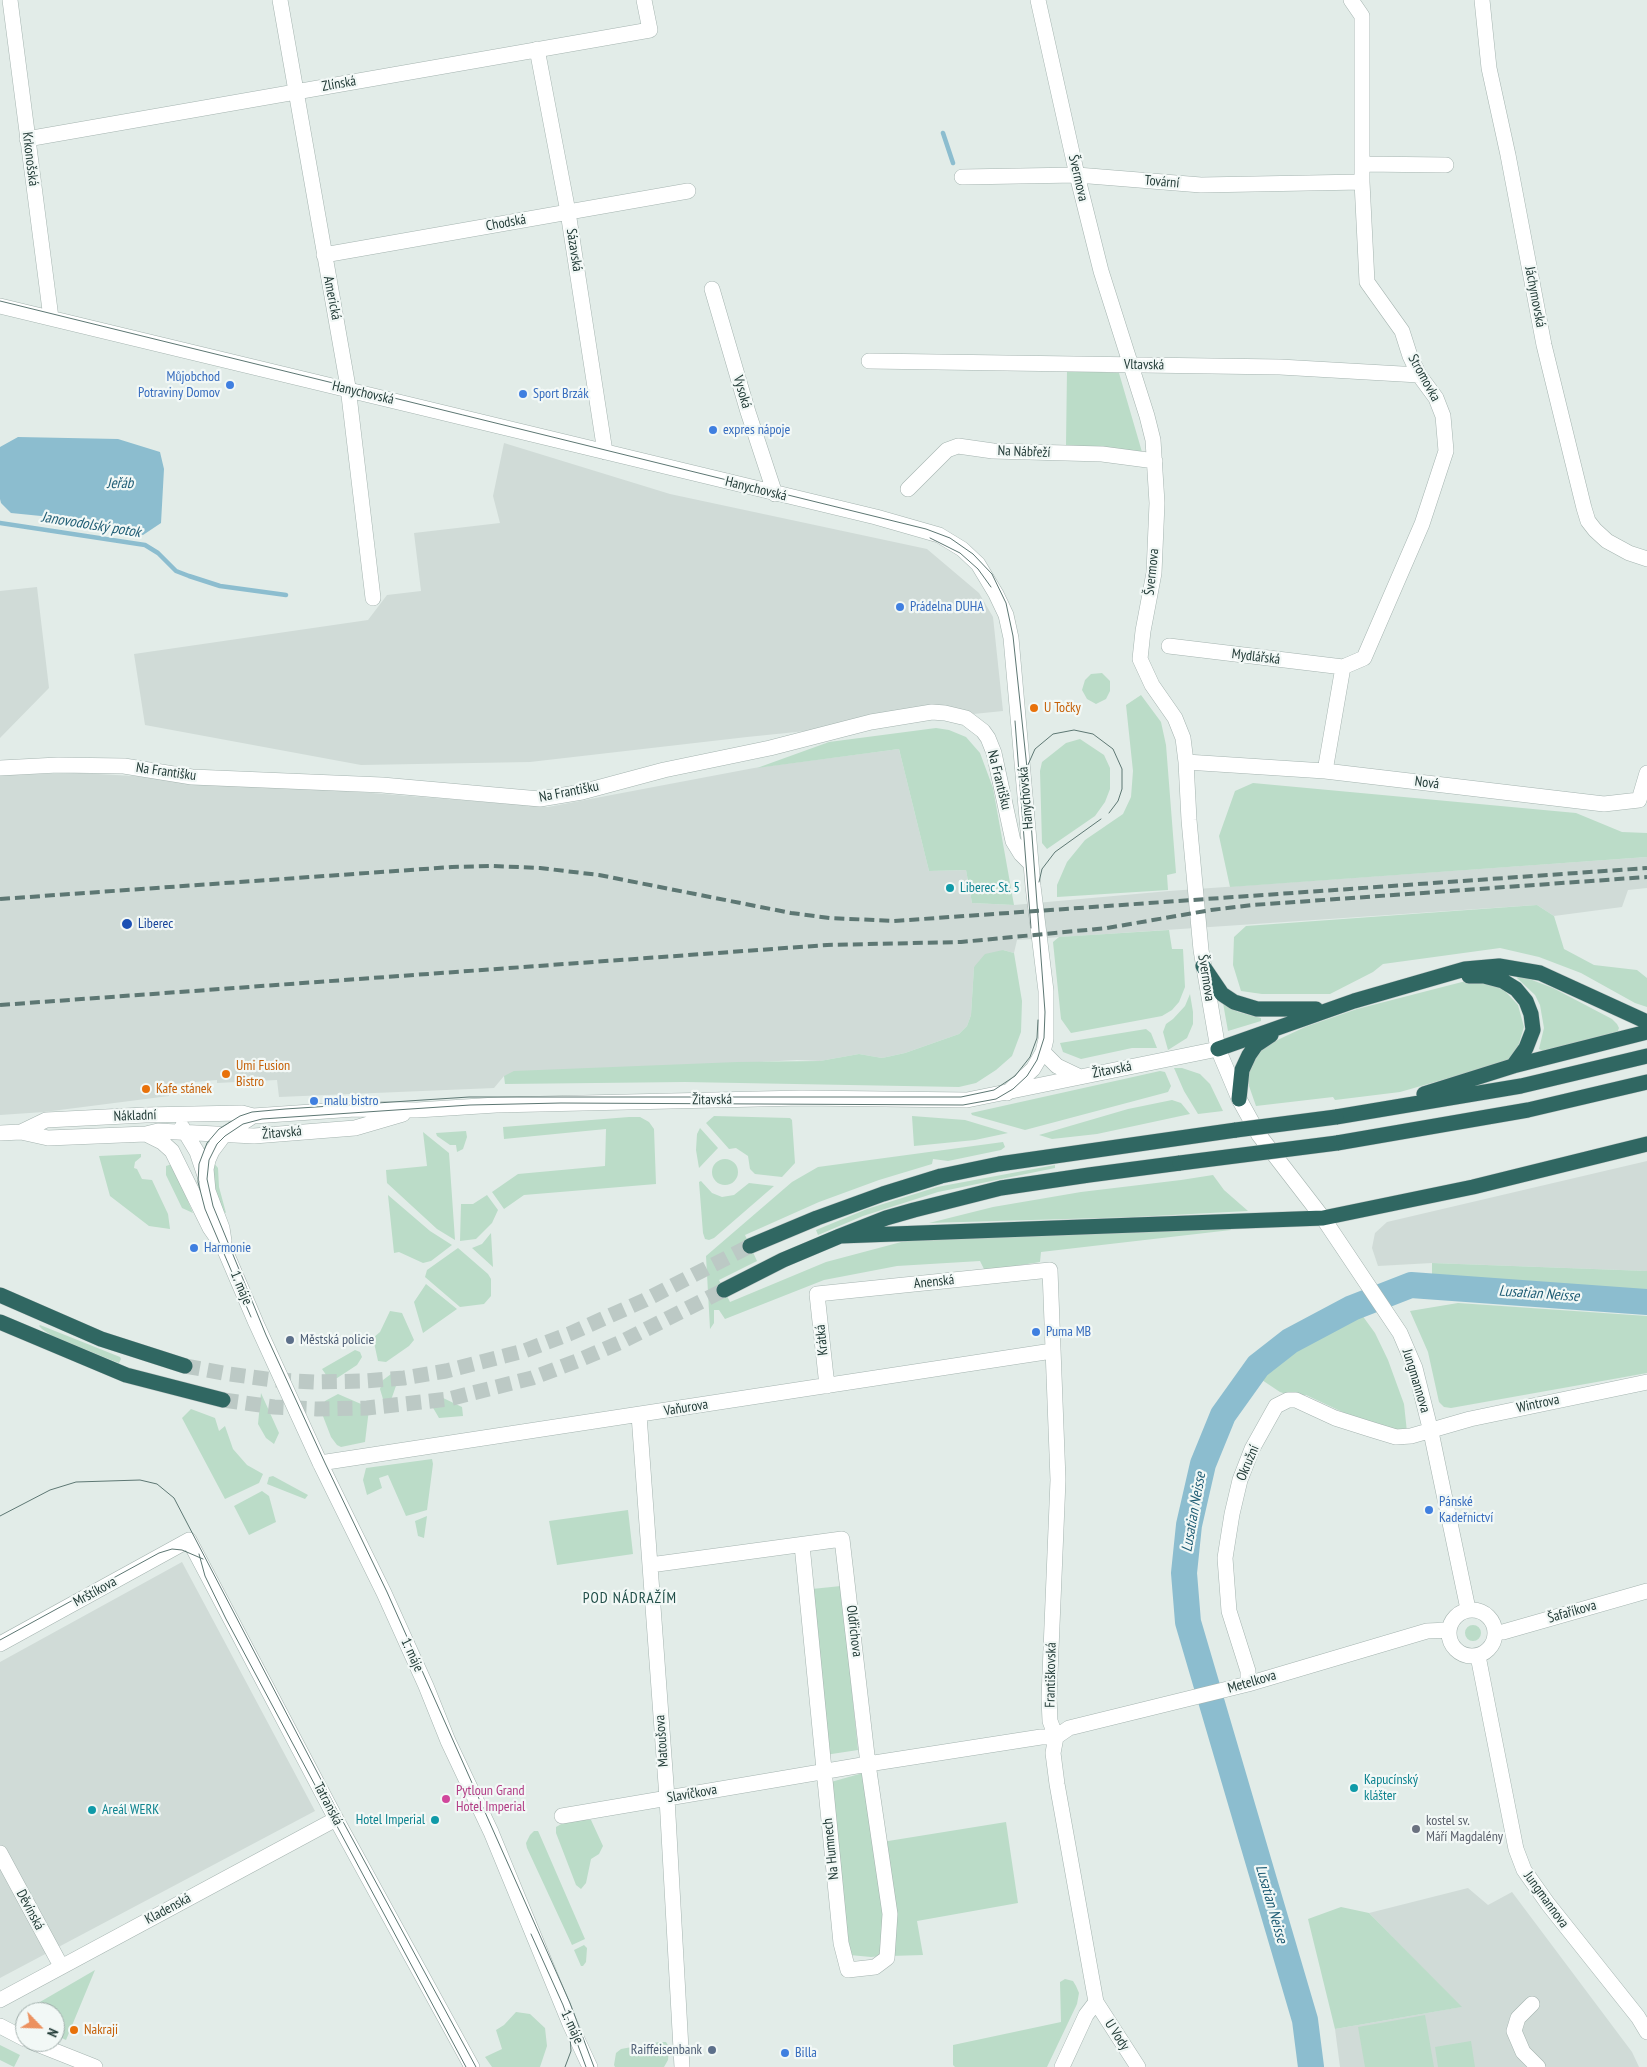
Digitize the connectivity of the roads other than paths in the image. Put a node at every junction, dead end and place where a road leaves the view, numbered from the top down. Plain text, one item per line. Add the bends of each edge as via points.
1 (10, 0) edge
2 (280, 0) edge
3 (644, 0) edge
4 (1038, 0) edge
5 (1351, 0) edge
6 (1482, 0) edge
7 (537, 49) junction
8 (297, 92) junction
9 (27, 139) junction
10 (1362, 164) junction
11 (1446, 165) dead end
12 (1077, 175) junction
13 (962, 177) dead end
14 (1362, 182) junction
15 (688, 191) dead end
16 (568, 212) junction
17 (324, 255) junction
18 (712, 290) dead end
19 (0, 306) edge
20 (50, 318) junction
21 (869, 361) dead end
22 (1131, 365) junction
23 (1419, 375) junction
24 (349, 389) junction
25 (605, 452) junction
26 (1155, 461) junction
27 (908, 489) dead end
28 (775, 494) junction
29 (1647, 559) edge
30 (373, 598) dead end
31 (1169, 646) dead end
32 (1343, 667) junction
33 (1186, 762) junction
34 (0, 768) edge
35 (1326, 771) junction
36 (1647, 773) edge
37 (1643, 806) edge
38 (1031, 864) junction
39 (1203, 966) junction
40 (1448, 974) junction
41 (1327, 1009) junction
42 (1647, 1022) edge
43 (1647, 1032) edge
44 (1218, 1048) junction
45 (1043, 1052) junction
46 (1647, 1056) edge
47 (1513, 1066) junction
48 (1078, 1076) junction
49 (1647, 1082) edge
50 (1007, 1093) junction
51 (1239, 1099) junction
52 (416, 1110) junction
53 (1368, 1112) junction
54 (159, 1115) junction
55 (206, 1115) junction
56 (252, 1116) junction
57 (184, 1131) junction
58 (21, 1132) junction
59 (0, 1133) edge
60 (146, 1134) junction
61 (1260, 1135) joint
62 (224, 1136) junction
63 (240, 1136) junction
64 (1647, 1144) edge
65 (177, 1160) junction
66 (208, 1160) junction
67 (206, 1179) junction
68 (1323, 1218) junction
69 (840, 1236) junction
70 (750, 1246) tunnel mouth
71 (224, 1248) junction
72 (1050, 1270) joint
73 (724, 1290) tunnel mouth
74 (817, 1294) joint
75 (0, 1295) edge
76 (0, 1322) edge
77 (1052, 1351) junction
78 (186, 1366) tunnel mouth
79 (1647, 1382) edge
80 (827, 1386) junction
81 (223, 1400) tunnel mouth
82 (639, 1415) junction
83 (1431, 1432) junction
84 (320, 1463) junction
85 (189, 1540) joint
86 (802, 1545) junction
87 (650, 1565) junction
88 (1647, 1590) edge
89 (1468, 1609) junction
90 (1449, 1630) junction
91 (1496, 1632) junction
92 (0, 1644) edge
93 (1478, 1656) junction
94 (1248, 1684) junction
95 (1056, 1737) junction
96 (868, 1764) junction
97 (823, 1772) junction
98 (667, 1798) junction
99 (562, 1816) dead end
100 (336, 1819) junction
101 (0, 1853) edge
102 (61, 1966) junction
103 (848, 1970) joint
104 (0, 2000) edge
105 (1096, 2002) junction
106 (1532, 2004) dead end
107 (0, 2026) edge
108 (1647, 2032) edge
109 (15, 2034) edge
110 (57, 2052) edge
111 (95, 2067) edge
112 (472, 2067) edge
113 (590, 2067) edge
114 (682, 2067) edge
115 (1062, 2067) edge
116 (1138, 2067) edge
117 (1538, 2067) edge

1 - 9 street, Krkonošská
2 - 8 street, Americká
3 - 7 street, Zlínská via 650,30
4 - 12 street, Švermova
5 - 10 street, Stromovka via 1362,16
6 - 29 street, Jáchymovská via 1489,68 1544,345 1584,508 1588,521 1607,541 1629,554
7 - 8 street, Zlínská
7 - 16 street, Sázavská
8 - 9 street, Zlínská
8 - 17 street, Americká
9 - 20 street, Krkonošská
10 - 11 street
10 - 14 street, Stromovka
12 - 13 street, Tovární
12 - 14 street, Tovární via 1201,185
12 - 22 street, Švermova via 1101,271
14 - 23 street, Stromovka via 1367,282 1402,331
15 - 16 street, Chodská
16 - 17 street, Chodská
16 - 25 street, Sázavská
17 - 24 street, Americká
18 - 28 street, Vysoká
19 - 20 street, Hanychovská
20 - 24 street, Hanychovská
21 - 22 street, Vltavská
22 - 23 street, Vltavská via 1280,367
22 - 26 street, Švermova via 1147,416
23 - 32 street, Stromovka via 1436,398 1443,416 1446,451 1422,524 1364,658
24 - 25 street, Hanychovská
24 - 30 street, Americká
25 - 28 street, Hanychovská
26 - 27 street, Na Nábřeží via 1102,454 993,451 958,446 947,450
26 - 33 street, Švermova via 1154,573 1140,659 1152,685 1175,718 1183,738
28 - 38 street, Hanychovská via 940,535 962,549 988,578 1006,615 1011,638
31 - 32 street, Mydlářská
32 - 35 street
33 - 35 street, Nová
33 - 39 street, Švermova
34 - 38 street, Na Františku via 124,766 192,777 382,785 540,799 582,792 871,722 932,712 945,713 966,718 988,738 1013,841
35 - 37 street, Nová
36 - 37 street, Nová
38 - 45 street, Hanychovská via 1046,991
39 - 41 highway via 1222,994 1234,1002 1257,1009
39 - 44 street, Švermova
40 - 41 highway
40 - 42 highway via 1499,966 1540,973
40 - 47 highway via 1484,976 1502,981 1516,989 1526,1001 1532,1030 1526,1048
41 - 44 highway
41 - 51 highway via 1256,1044 1242,1070
43 - 47 highway
44 - 48 street, Žitavská
44 - 51 street, Švermova
45 - 48 street via 1057,1066
45 - 50 street via 1033,1069
46 - 53 highway via 1521,1086
47 - 53 highway
48 - 50 street, Žitavská
49 - 69 highway, bridge via 1528,1110 1337,1142 1001,1188 895,1216
50 - 52 street, Žitavská via 967,1100 802,1098 496,1105
51 - 61 street, Švermova
52 - 56 street, Žitavská via 361,1108
52 - 63 street, Žitavská via 355,1128
53 - 70 highway, bridge via 999,1164 941,1176 867,1200
54 - 55 street, Nákladní
54 - 57 street via 171,1118
54 - 58 street, Nákladní via 46,1120
55 - 56 street, Nákladní via 242,1113
55 - 57 street via 196,1118
56 - 62 street, 1. máje
57 - 60 street, Žitavská
57 - 62 street, Žitavská
57 - 65 street via 177,1145
57 - 67 street, 1. máje
58 - 59 street, Nákladní
58 - 60 street, Nákladní via 48,1138
60 - 65 street, 1. máje via 167,1146
61 - 68 street, Jungmannova
62 - 63 street, Žitavská
62 - 66 street, 1. máje
63 - 66 street via 222,1143
64 - 68 highway via 1473,1187
65 - 71 street, 1. máje via 210,1228
66 - 67 street, 1. máje
67 - 71 street, 1. máje via 222,1228
68 - 69 highway
68 - 83 street, Jungmannova via 1400,1333 1415,1368
69 - 73 highway
71 - 84 street, 1. máje
72 - 74 street, Anenská
72 - 77 street, Františkovská
74 - 80 street, Krátká
75 - 78 highway via 101,1339
76 - 81 highway via 126,1375
77 - 80 street, Vaňurova
77 - 95 street, Františkovská via 1058,1480 1049,1698 1050,1721
79 - 83 street, Wintrova via 1470,1419
80 - 82 street, Vaňurova
82 - 84 street, Vaňurova
82 - 87 street, Matoušova
83 - 89 street, Jungmannova
83 - 94 street, Okružní via 1396,1437 1335,1418 1296,1400 1276,1406 1252,1449 1240,1480 1226,1558 1230,1611 1248,1671
84 - 113 street, 1. máje via 426,1686
85 - 92 street, Mrštíkova
85 - 100 street, Tatranská
86 - 87 street, Oldřichova
86 - 96 street, Oldřichova via 842,1539
86 - 97 street
87 - 98 street, Matoušova
88 - 91 street, Šafaříkova
89 - 90 street via 1455,1617
89 - 91 street via 1487,1614 1494,1622
90 - 93 street via 1450,1641 1456,1651 1466,1656
90 - 94 street, Metelkova via 1427,1631
91 - 93 street via 1491,1648
93 - 108 street, Jungmannova via 1516,1849 1524,1870
94 - 95 street, Metelkova via 1069,1728
95 - 96 street
95 - 105 street, Františkovská via 1053,1753 1057,1784
96 - 97 street
96 - 103 street, Oldřichova via 890,1914 887,1958 875,1966
97 - 98 street, Slavíčkova
97 - 103 street, Na Humnech via 842,1944
98 - 99 street, Slavíčkova
98 - 114 street, Matoušova
100 - 102 street, Kladenská
100 - 112 street, Tatranská
101 - 102 street, Děvínská
102 - 104 street, Kladenská
105 - 115 street via 1086,2015
105 - 116 street, U Vody
106 - 117 street via 1518,2018 1514,2031 1523,2052
107 - 109 street
110 - 111 street

